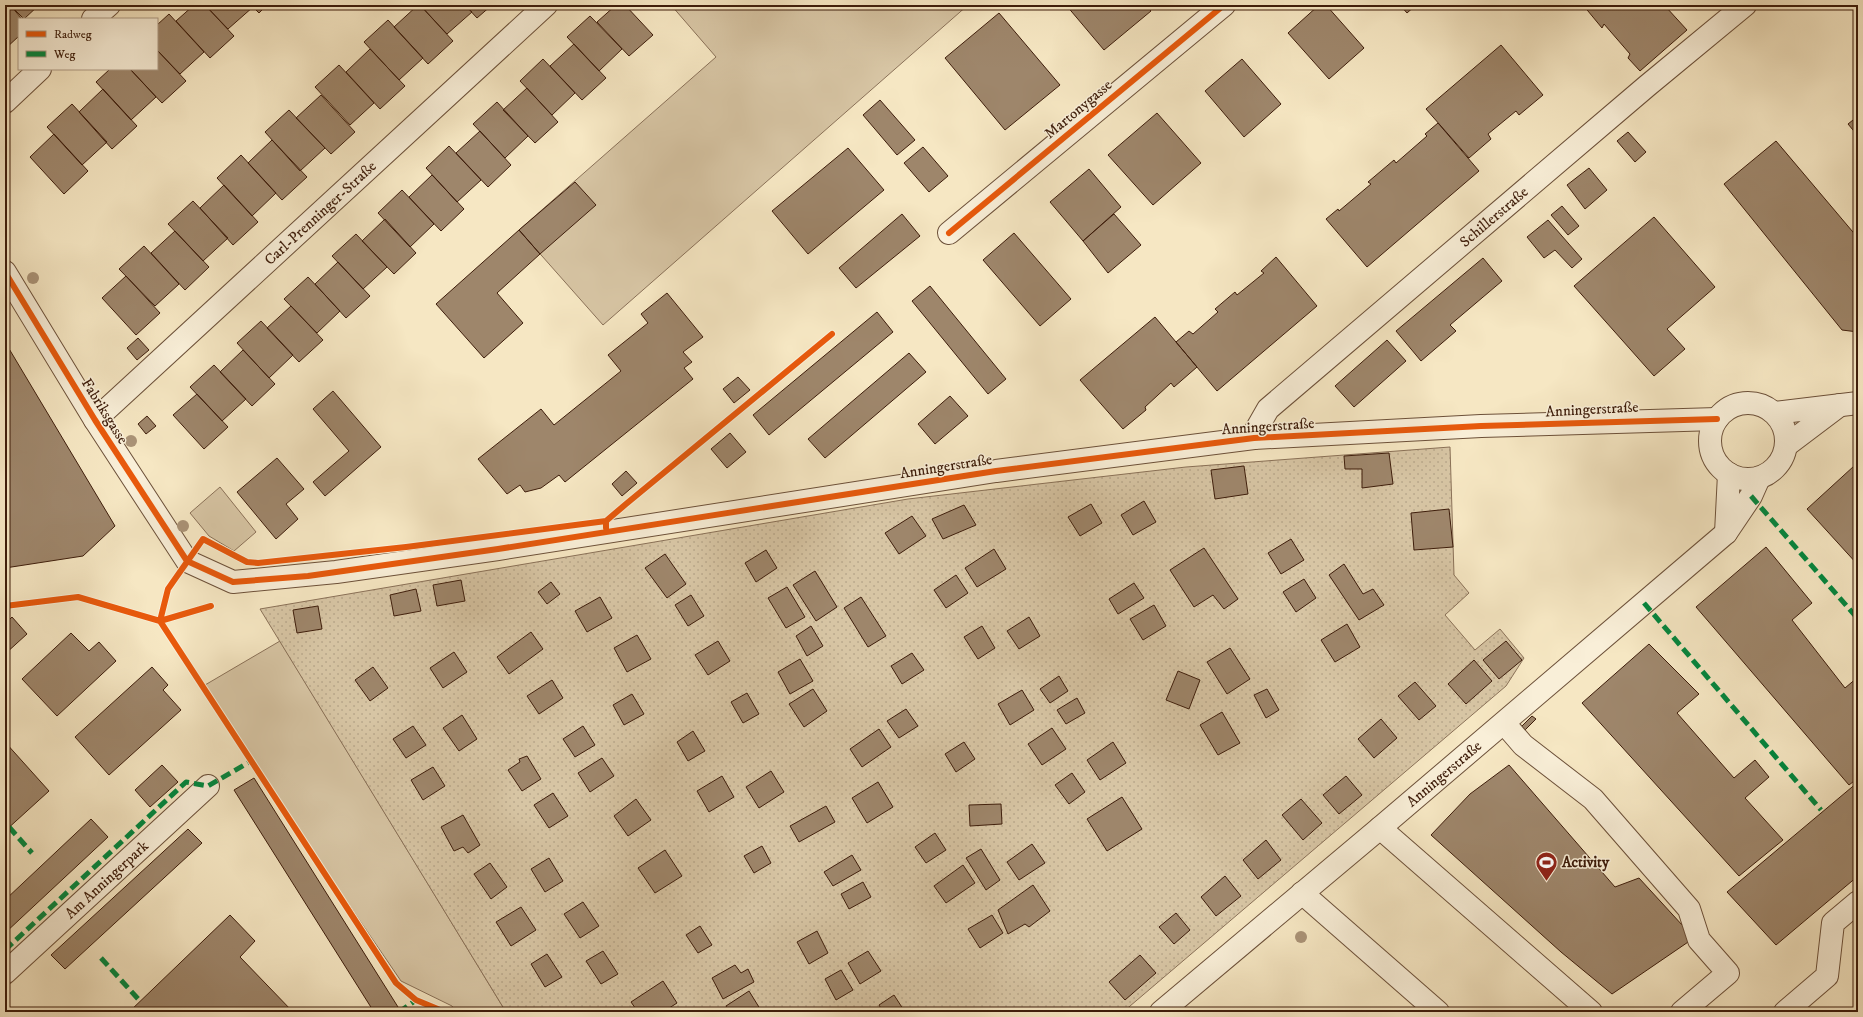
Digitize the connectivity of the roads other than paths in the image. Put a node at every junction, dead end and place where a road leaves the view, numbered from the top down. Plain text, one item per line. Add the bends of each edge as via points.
1 (108, 5) edge
2 (546, 5) edge
3 (1224, 5) edge
4 (1745, 5) edge
5 (95, 18) edge
6 (39, 70) edge
7 (5, 102) edge
8 (949, 234) dead end
9 (5, 272) edge
10 (1849, 404) edge
11 (1776, 413) junction
12 (95, 420) junction
13 (1714, 429) junction
14 (1254, 438) junction
15 (1787, 445) junction
16 (1729, 474) junction
17 (1760, 478) junction
18 (1726, 533) junction
19 (187, 561) joint
20 (1504, 723) junction
21 (208, 786) dead end
22 (1380, 828) junction
23 (1302, 893) junction
24 (1858, 902) edge
25 (5, 973) edge
26 (1161, 1012) edge
27 (1438, 1012) edge
28 (1591, 1012) edge
29 (1682, 1012) edge
30 (1785, 1012) edge

1 - 5 street
2 - 12 street, Carl-Prenninger-Straße
3 - 8 street, Martonygasse
4 - 14 street, Schillerstraße via 1268,409
6 - 7 street
9 - 12 street, Fabriksgasse
10 - 11 street
10 - 15 street
11 - 13 street via 1756,403 1745,402 1724,411
11 - 15 street via 1785,428
12 - 19 street, Fabriksgasse
13 - 14 street, Anningerstraße via 1662,420
13 - 16 street via 1714,459
14 - 19 street, Anningerstraße via 996,471 498,550 308,576 233,582
15 - 17 street via 1778,466 1770,474
16 - 17 street via 1744,480
16 - 18 street
17 - 18 street, Anningerstraße
18 - 20 street, Anningerstraße
20 - 22 street, Anningerstraße
20 - 29 street via 1523,745 1593,799 1689,909 1699,940 1728,973
21 - 25 street, Am Anningerpark
22 - 23 street, Anningerstraße
22 - 28 street
23 - 26 street, Anningerstraße
23 - 27 street
24 - 30 street via 1833,923 1827,976

